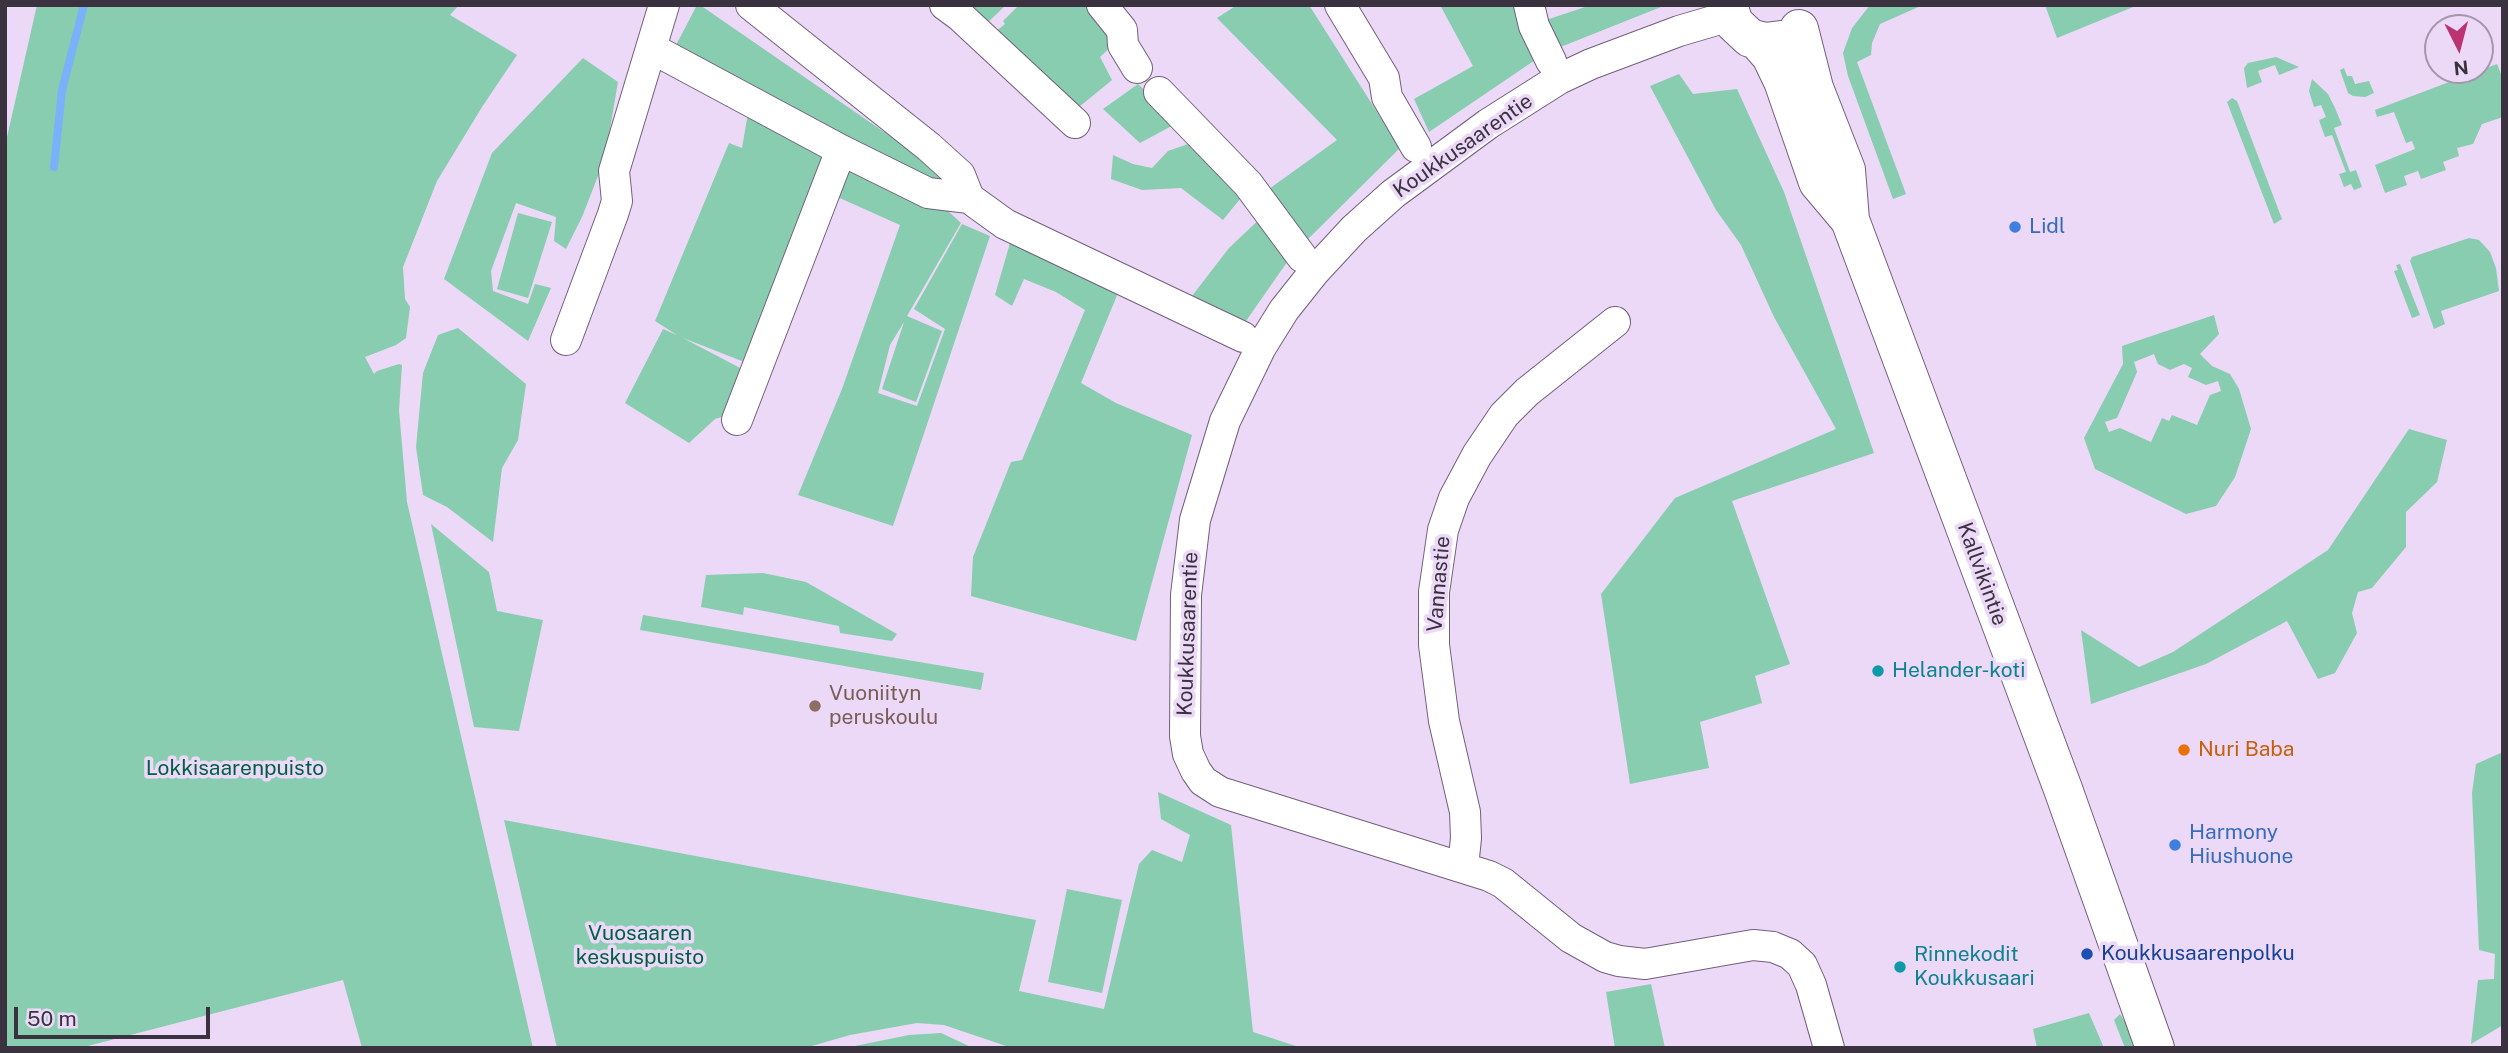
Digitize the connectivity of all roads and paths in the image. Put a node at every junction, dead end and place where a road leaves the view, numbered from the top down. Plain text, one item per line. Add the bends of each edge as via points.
1 (664, 5) edge
2 (751, 5) edge
3 (945, 5) edge
4 (1102, 5) edge
5 (1340, 5) edge
6 (1530, 5) edge
7 (1804, 17) edge
8 (1739, 21) edge
9 (651, 48) junction
10 (1551, 61) dead end
11 (1137, 68) dead end
12 (1159, 92) dead end
13 (1075, 123) dead end
14 (1416, 147) dead end
15 (841, 150) junction
16 (969, 198) junction
17 (1850, 220) junction
18 (1302, 257) dead end
19 (1615, 322) dead end
20 (1243, 337) dead end
21 (566, 340) dead end
22 (737, 420) dead end
23 (1463, 867) junction
24 (1829, 1048) edge
25 (2155, 1048) edge

1 - 9 street
2 - 16 street via 950,166 960,175
3 - 13 street
4 - 11 street via 1122,30 1123,45
5 - 14 street via 1384,78 1387,97
6 - 10 street via 1534,26
7 - 8 main road via 1780,40
7 - 17 main road, Kallvikintie via 1802,48 1846,170
8 - 17 main road, Kallvikintie via 1771,56 1818,182
8 - 23 street, Koukkusaarentie via 1667,35 1559,79 1393,194 1346,237 1284,310 1238,392 1216,446 1195,520 1186,595 1185,736 1196,771 1220,792
9 - 15 street
9 - 21 street via 614,171 617,201
12 - 18 street via 1248,184
15 - 16 street via 928,192
15 - 22 street
16 - 20 street via 1005,224
17 - 25 main road, Kallvikintie
19 - 23 street, Vannastie via 1504,415 1454,498 1443,530 1434,592 1434,645 1444,721 1465,812
23 - 24 street, Koukkusaarentie via 1503,883 1579,944 1619,961 1645,964 1753,945 1790,954 1802,965 1811,985

